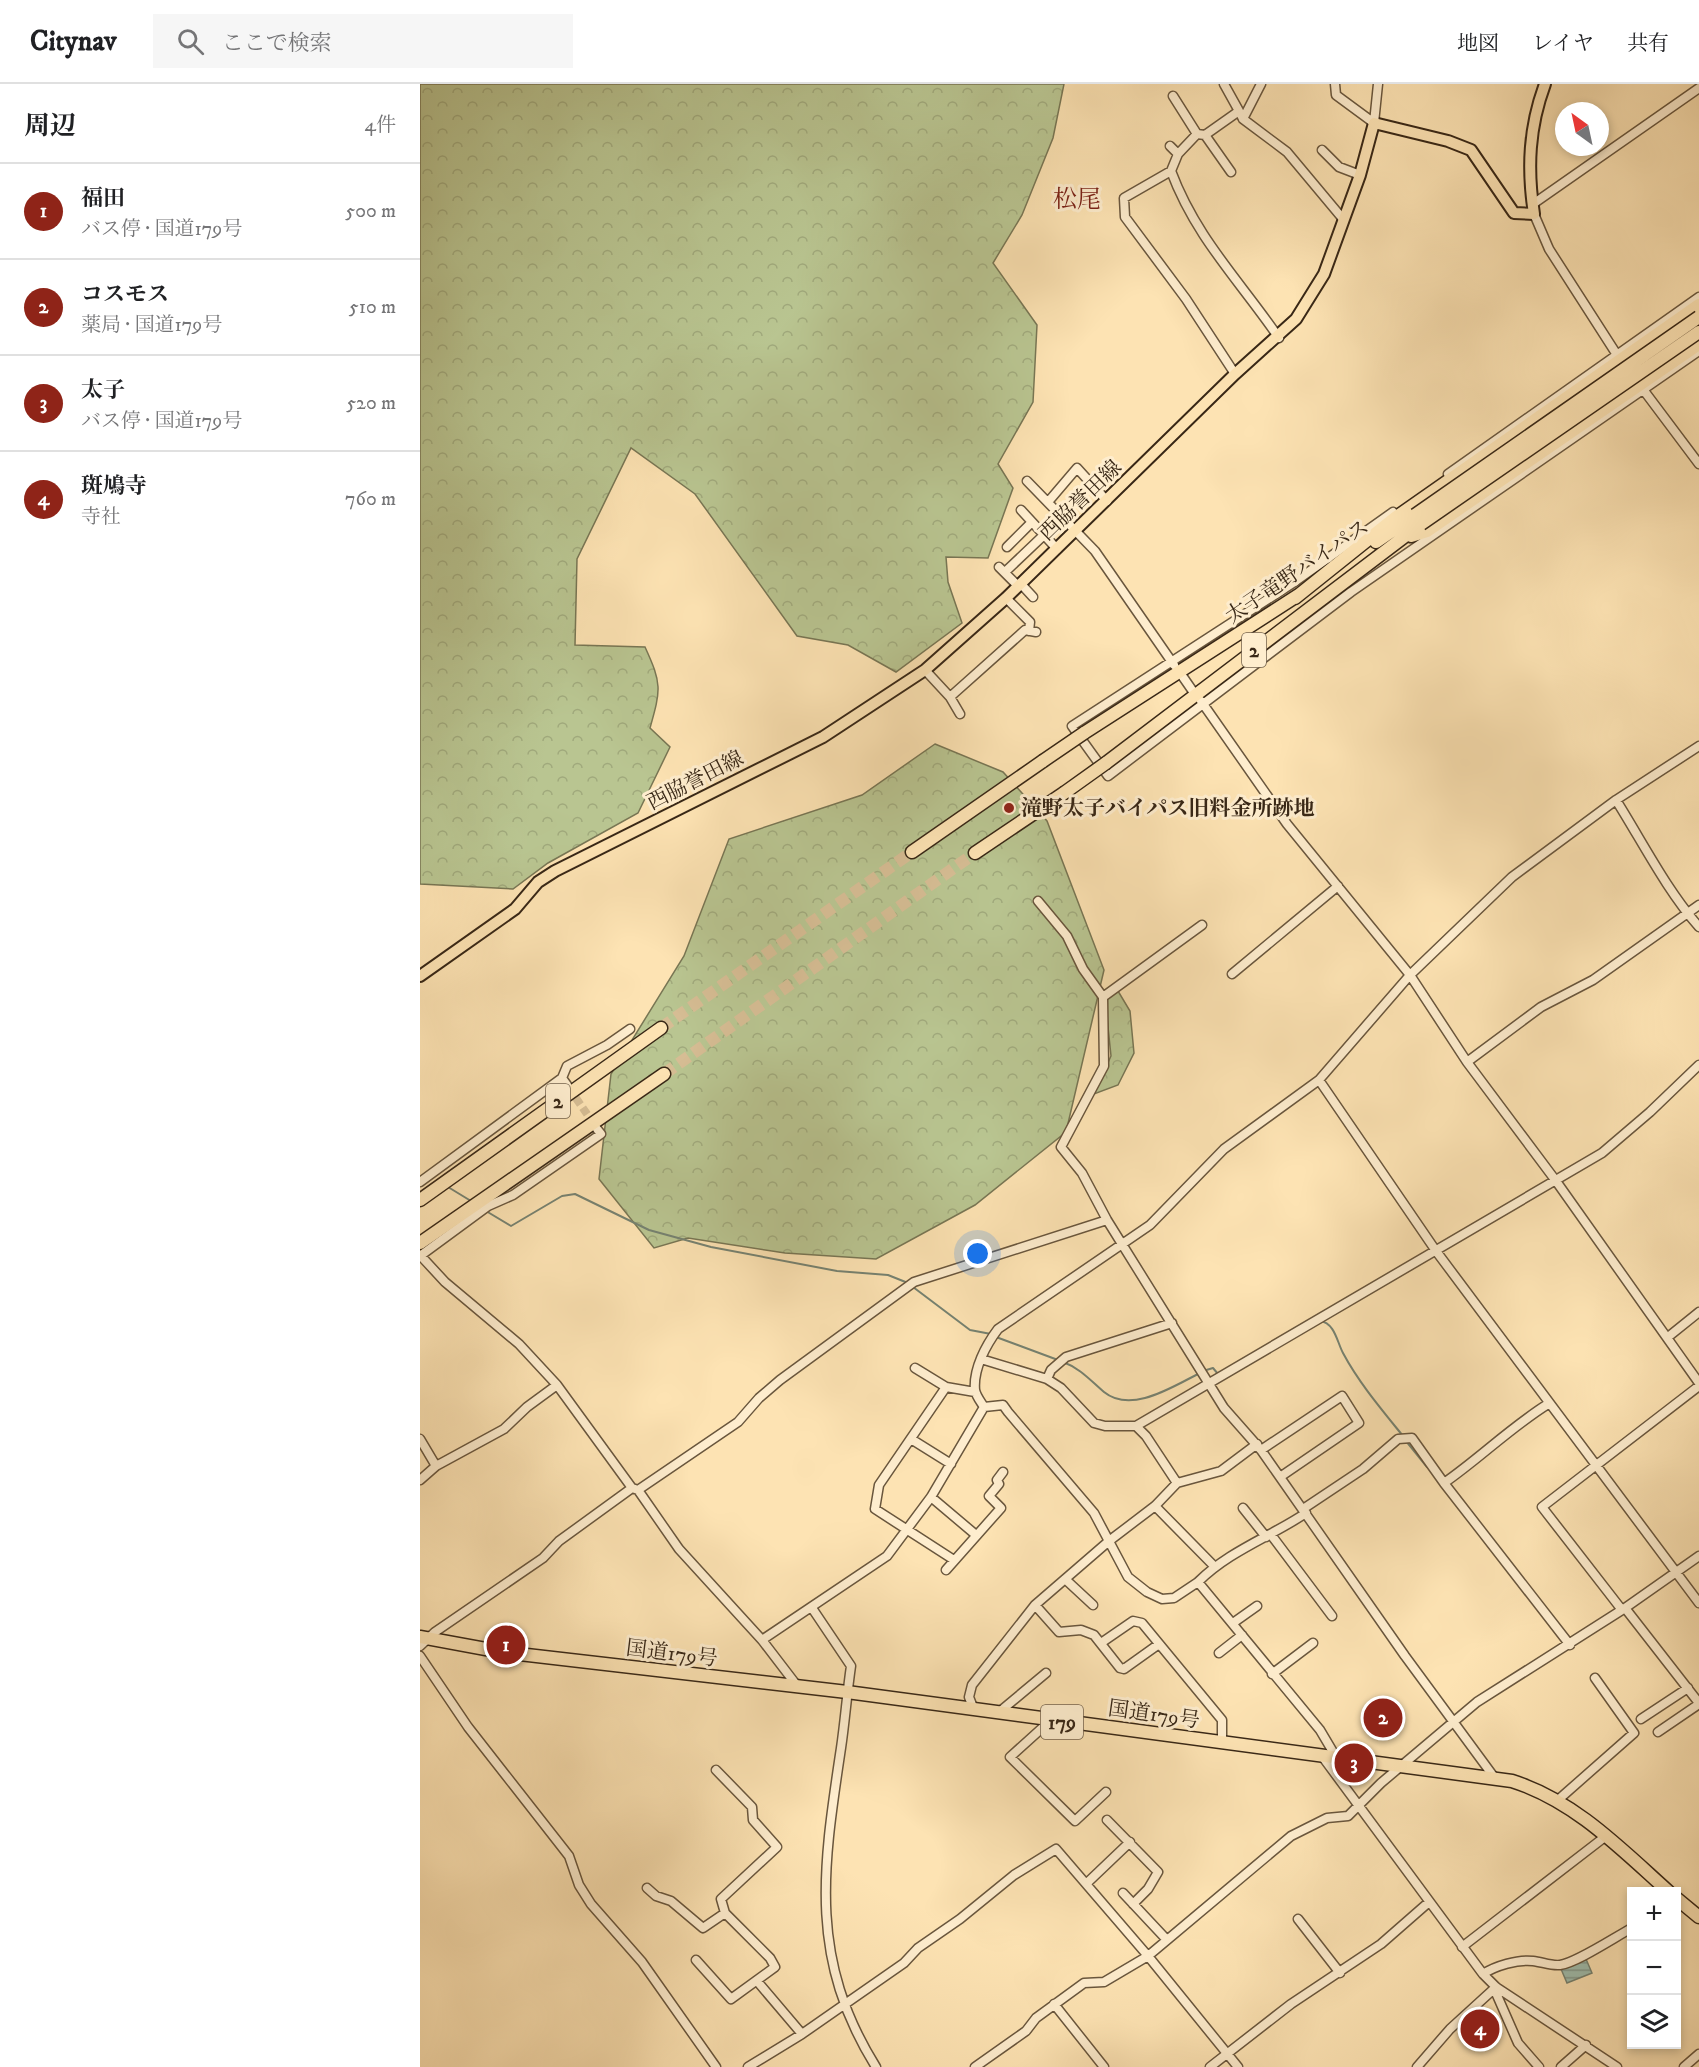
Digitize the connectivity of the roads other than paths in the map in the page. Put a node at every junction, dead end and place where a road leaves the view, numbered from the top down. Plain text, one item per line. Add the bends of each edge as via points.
1 (1224, 84) edge
2 (1262, 84) edge
3 (1335, 84) edge
4 (1378, 84) edge
5 (1545, 84) edge
6 (1699, 88) edge
7 (1173, 96) dead end
8 (1241, 115) junction
9 (1374, 123) junction
10 (1201, 134) junction
11 (1170, 146) dead end
12 (1322, 150) dead end
13 (1178, 154) junction
14 (1172, 171) junction
15 (1231, 172) dead end
16 (1360, 175) junction
17 (1533, 209) junction
18 (1343, 219) junction
19 (1699, 297) edge
20 (1699, 305) edge
21 (1699, 317) edge
22 (1699, 332) edge
23 (1278, 338) junction
24 (1699, 344) edge
25 (1699, 351) edge
26 (1618, 356) junction
27 (1235, 374) junction
28 (1642, 388) junction
29 (1699, 464) edge
30 (1027, 481) dead end
31 (1107, 501) junction
32 (1048, 502) junction
33 (1021, 510) dead end
34 (1418, 519) junction
35 (1032, 522) junction
36 (1078, 531) junction
37 (1045, 534) junction
38 (1007, 547) dead end
39 (1057, 549) junction
40 (1020, 585) junction
41 (1033, 597) dead end
42 (1006, 598) junction
43 (1173, 663) junction
44 (925, 670) junction
45 (1183, 677) dead end
46 (1192, 690) dead end
47 (950, 697) junction
48 (1202, 703) junction
49 (960, 714) dead end
50 (1699, 746) edge
51 (1616, 800) junction
52 (912, 852) tunnel mouth
53 (975, 853) tunnel mouth
54 (1338, 886) junction
55 (1038, 901) dead end
56 (1699, 905) edge
57 (1688, 911) junction
58 (1202, 924) dead end
59 (1699, 927) edge
60 (1232, 974) dead end
61 (1410, 975) junction
62 (420, 976) edge
63 (1103, 997) junction
64 (661, 1028) tunnel mouth
65 (630, 1029) dead end
66 (1467, 1062) junction
67 (1699, 1065) edge
68 (664, 1074) tunnel mouth
69 (1319, 1080) junction
70 (599, 1131) dead end
71 (1556, 1181) junction
72 (420, 1182) edge
73 (420, 1200) edge
74 (1107, 1220) junction
75 (450, 1221) junction
76 (420, 1243) edge
77 (1123, 1244) junction
78 (420, 1249) edge
79 (1436, 1251) junction
80 (420, 1256) edge
81 (1699, 1312) edge
82 (1172, 1323) junction
83 (1668, 1337) junction
84 (981, 1359) junction
85 (915, 1368) dead end
86 (1047, 1379) junction
87 (1209, 1383) junction
88 (557, 1385) junction
89 (1699, 1385) edge
90 (946, 1387) junction
91 (975, 1392) junction
92 (1548, 1404) junction
93 (984, 1407) junction
94 (1136, 1426) junction
95 (420, 1439) edge
96 (911, 1439) junction
97 (1259, 1447) junction
98 (951, 1464) junction
99 (436, 1466) junction
100 (1595, 1466) junction
101 (1003, 1472) dead end
102 (1280, 1477) junction
103 (420, 1480) edge
104 (1177, 1483) junction
105 (1444, 1483) junction
106 (635, 1490) junction
107 (931, 1497) junction
108 (1155, 1506) junction
109 (1243, 1508) dead end
110 (1304, 1511) junction
111 (907, 1530) junction
112 (976, 1535) junction
113 (1269, 1536) junction
114 (1109, 1541) junction
115 (1699, 1556) edge
116 (954, 1560) junction
117 (1214, 1566) junction
118 (946, 1570) dead end
119 (1675, 1571) junction
120 (1065, 1578) junction
121 (1198, 1582) junction
122 (1699, 1603) edge
123 (1035, 1605) junction
124 (1093, 1605) dead end
125 (1257, 1605) dead end
126 (812, 1608) junction
127 (1624, 1609) junction
128 (1332, 1616) dead end
129 (1233, 1623) junction
130 (1242, 1635) junction
131 (762, 1640) junction
132 (423, 1641) edge
133 (1101, 1643) junction
134 (1313, 1643) dead end
135 (1159, 1644) junction
136 (1569, 1645) junction
137 (1219, 1653) dead end
138 (420, 1656) edge
139 (1046, 1673) dead end
140 (1272, 1674) junction
141 (1595, 1678) dead end
142 (798, 1687) junction
143 (1688, 1688) junction
144 (847, 1692) junction
145 (1699, 1704) edge
146 (974, 1710) junction
147 (998, 1713) junction
148 (1641, 1719) dead end
149 (1051, 1720) junction
150 (1454, 1724) junction
151 (1658, 1732) dead end
152 (1222, 1743) junction
153 (1322, 1756) junction
154 (1336, 1757) junction
155 (1405, 1765) junction
156 (716, 1770) dead end
157 (1494, 1777) junction
158 (1106, 1792) dead end
159 (1558, 1800) junction
160 (1360, 1806) junction
161 (1107, 1820) dead end
162 (1606, 1836) junction
163 (1130, 1842) junction
164 (1087, 1883) junction
165 (1664, 1887) edge
166 (647, 1888) dead end
167 (1123, 1893) dead end
168 (1429, 1902) junction
169 (1681, 1903) edge
170 (1133, 1904) junction
171 (725, 1912) junction
172 (1699, 1917) edge
173 (1298, 1919) dead end
174 (1627, 1931) edge
175 (1167, 1940) junction
176 (1462, 1947) junction
177 (1148, 1956) junction
178 (696, 1960) dead end
179 (1340, 1973) junction
180 (1483, 1974) junction
181 (757, 1981) junction
182 (1496, 1987) junction
183 (844, 2003) junction
184 (1054, 2004) junction
185 (802, 2034) junction
186 (1586, 2045) junction
187 (1227, 2053) junction
188 (1699, 2054) edge
189 (716, 2067) edge
190 (748, 2067) edge
191 (876, 2067) edge
192 (975, 2067) edge
193 (1104, 2067) edge
194 (1210, 2067) edge
195 (1238, 2067) edge
196 (1417, 2067) edge
197 (1539, 2067) edge
198 (1561, 2067) edge
199 (1617, 2067) edge
200 (1684, 2067) edge

1 - 8 street
2 - 8 street
3 - 9 street via 1335,95
4 - 9 street
5 - 17 main road via 1531,135 1529,177
6 - 17 street
7 - 10 street
8 - 10 street
8 - 18 street via 1287,152
9 - 16 main road, 西脇誉田線
9 - 17 main road via 1464,146 1476,155 1515,213
10 - 13 street
10 - 15 street
11 - 13 street
12 - 16 street via 1339,167
13 - 14 street
14 - 23 street via 1196,225 1218,260
14 - 27 street via 1124,198 1125,217
16 - 18 main road, 西脇誉田線
17 - 26 street via 1549,249
18 - 23 main road, 西脇誉田線 via 1324,274 1296,319
19 - 26 street
20 - 26 highway
21 - 34 highway, 太子竜野バイパス / 2, bridge
22 - 34 highway, 太子竜野バイパス / 2, bridge
23 - 27 main road, 西脇誉田線
24 - 28 highway
25 - 28 street
26 - 28 street
26 - 34 highway via 1524,426
26 - 43 street
27 - 31 main road, 西脇誉田線
28 - 29 street
28 - 34 highway via 1542,452
28 - 48 street via 1351,592
30 - 32 street
31 - 32 street via 1077,468
31 - 36 main road, 西脇誉田線
32 - 36 street
33 - 35 street
34 - 52 highway, 太子竜野バイパス / 2, bridge via 1084,733
34 - 53 highway, 太子竜野バイパス / 2, bridge via 1404,539 1106,763
35 - 37 street
35 - 38 street
36 - 39 main road, 西脇誉田線
36 - 43 street
37 - 39 street
37 - 40 street via 1002,570
39 - 40 main road, 西脇誉田線
40 - 41 street
40 - 42 main road, 西脇誉田線
42 - 44 main road, 西脇誉田線
42 - 47 street via 1030,622 1032,631 1025,630
43 - 48 street via 1072,726 1108,776
44 - 47 street
44 - 62 main road, 西脇誉田線 via 823,737 555,871 538,882 515,909
45 - 46 street
47 - 49 street
48 - 54 street via 1287,824
50 - 51 street
51 - 57 street via 1654,866
51 - 61 street via 1512,877
54 - 60 street
54 - 61 street
55 - 63 street via 1067,936
56 - 57 street
57 - 59 street
57 - 66 street via 1593,980 1541,1007
58 - 63 street
61 - 66 street
61 - 69 street
63 - 74 street via 1104,1066 1062,1147 1082,1173
64 - 73 highway, 2
65 - 72 street via 567,1066 565,1082
66 - 71 street
67 - 71 street via 1602,1153
68 - 75 highway, 2
69 - 77 street via 1224,1149 1150,1225
69 - 79 street
70 - 80 street via 513,1195 488,1206
71 - 79 street
71 - 83 street
74 - 77 street
74 - 106 street via 914,1282 780,1380 738,1422
75 - 76 highway, 2
75 - 78 highway
77 - 82 street
77 - 84 street via 998,1329
79 - 87 street
79 - 92 street
80 - 88 street via 445,1282 504,1328
81 - 83 street
82 - 86 street via 1066,1357
82 - 87 street
83 - 89 street
84 - 86 street
84 - 91 street
85 - 90 street
86 - 94 street via 1094,1423
87 - 94 street
87 - 97 street via 1224,1408
88 - 99 street via 504,1429
88 - 106 street
89 - 100 street
90 - 91 street
90 - 96 street
91 - 93 street
92 - 100 street
92 - 105 street
93 - 98 street
93 - 114 street via 1003,1405 1095,1513
94 - 104 street
95 - 99 street
96 - 98 street
96 - 111 street via 879,1485 874,1509
97 - 102 street
97 - 102 street via 1342,1396 1359,1423
97 - 104 street via 1221,1471
98 - 107 street
99 - 103 street
100 - 119 street
100 - 127 street via 1542,1506
101 - 112 street via 989,1496 1001,1508
102 - 110 street
104 - 108 street
105 - 110 street via 1412,1438 1398,1439
105 - 136 street
106 - 131 street via 679,1549
106 - 132 street
107 - 111 street
107 - 112 street
108 - 114 street
108 - 117 street
109 - 113 street
110 - 113 street
110 - 150 street
111 - 116 street
111 - 126 street via 887,1556
112 - 116 street
113 - 117 street
113 - 128 street
114 - 120 street
114 - 121 street via 1128,1577 1162,1599 1174,1598
115 - 119 street
116 - 118 street
117 - 121 street
119 - 122 street
119 - 127 street
120 - 123 street
120 - 124 street
121 - 129 street
123 - 133 street via 1059,1632 1085,1631
123 - 146 street via 972,1685 969,1696
125 - 129 street
126 - 131 street
126 - 144 street via 851,1666
127 - 136 street
127 - 143 street
129 - 130 street
130 - 137 street
130 - 140 street
131 - 142 street
132 - 142 highway, 国道179号 / 179
133 - 135 street via 1138,1620
133 - 135 street via 1124,1669
134 - 140 street
135 - 152 street via 1222,1720
136 - 150 street via 1477,1702
138 - 189 street via 468,1727 569,1856 591,1904 642,1962
139 - 147 street
140 - 154 street via 1320,1730
141 - 159 street via 1634,1733
142 - 144 highway, 国道179号 / 179
143 - 145 street
143 - 148 street
144 - 146 highway, 国道179号 / 179
144 - 183 street via 825,1875 829,1949
145 - 151 street
146 - 147 highway, 国道179号 / 179
147 - 149 highway, 国道179号 / 179
149 - 152 highway, 国道179号 / 179
149 - 158 street via 1010,1757 1075,1821
150 - 155 street
150 - 157 street
152 - 153 highway, 国道179号 / 179
153 - 154 highway, 国道179号 / 179
153 - 160 street
154 - 155 highway, 国道179号 / 179
155 - 157 highway, 国道179号 / 179
155 - 160 street
156 - 171 street via 752,1807 753,1820 777,1847 721,1899
157 - 159 highway, 国道179号 / 179 via 1527,1785
159 - 162 highway, 国道179号 / 179
160 - 168 street
160 - 175 street via 1348,1816 1327,1818 1291,1836
161 - 163 street
162 - 165 highway, 国道179号 / 179
162 - 176 street
163 - 164 street
163 - 170 street via 1158,1872
164 - 177 street
164 - 183 street via 1056,1849 1051,1849 922,1944 904,1963
166 - 171 street via 671,1901 703,1928
167 - 170 street
168 - 176 street
168 - 179 street
169 - 172 highway
170 - 175 street
171 - 181 street via 775,1967
173 - 179 street
174 - 180 street via 1568,1963 1550,1965 1532,1960 1491,1968
175 - 177 street
176 - 180 street
177 - 184 street via 1114,1978 1084,1983
177 - 187 street
178 - 181 street via 731,1999
179 - 187 street via 1291,2004
180 - 182 street
181 - 185 street
182 - 186 street
182 - 196 street via 1450,2029
182 - 197 street via 1518,2043
183 - 185 street
183 - 191 street via 851,2024
184 - 192 street via 1026,2031
184 - 193 street
185 - 190 street
186 - 198 street
186 - 199 street
187 - 194 street
187 - 195 street
188 - 200 street

